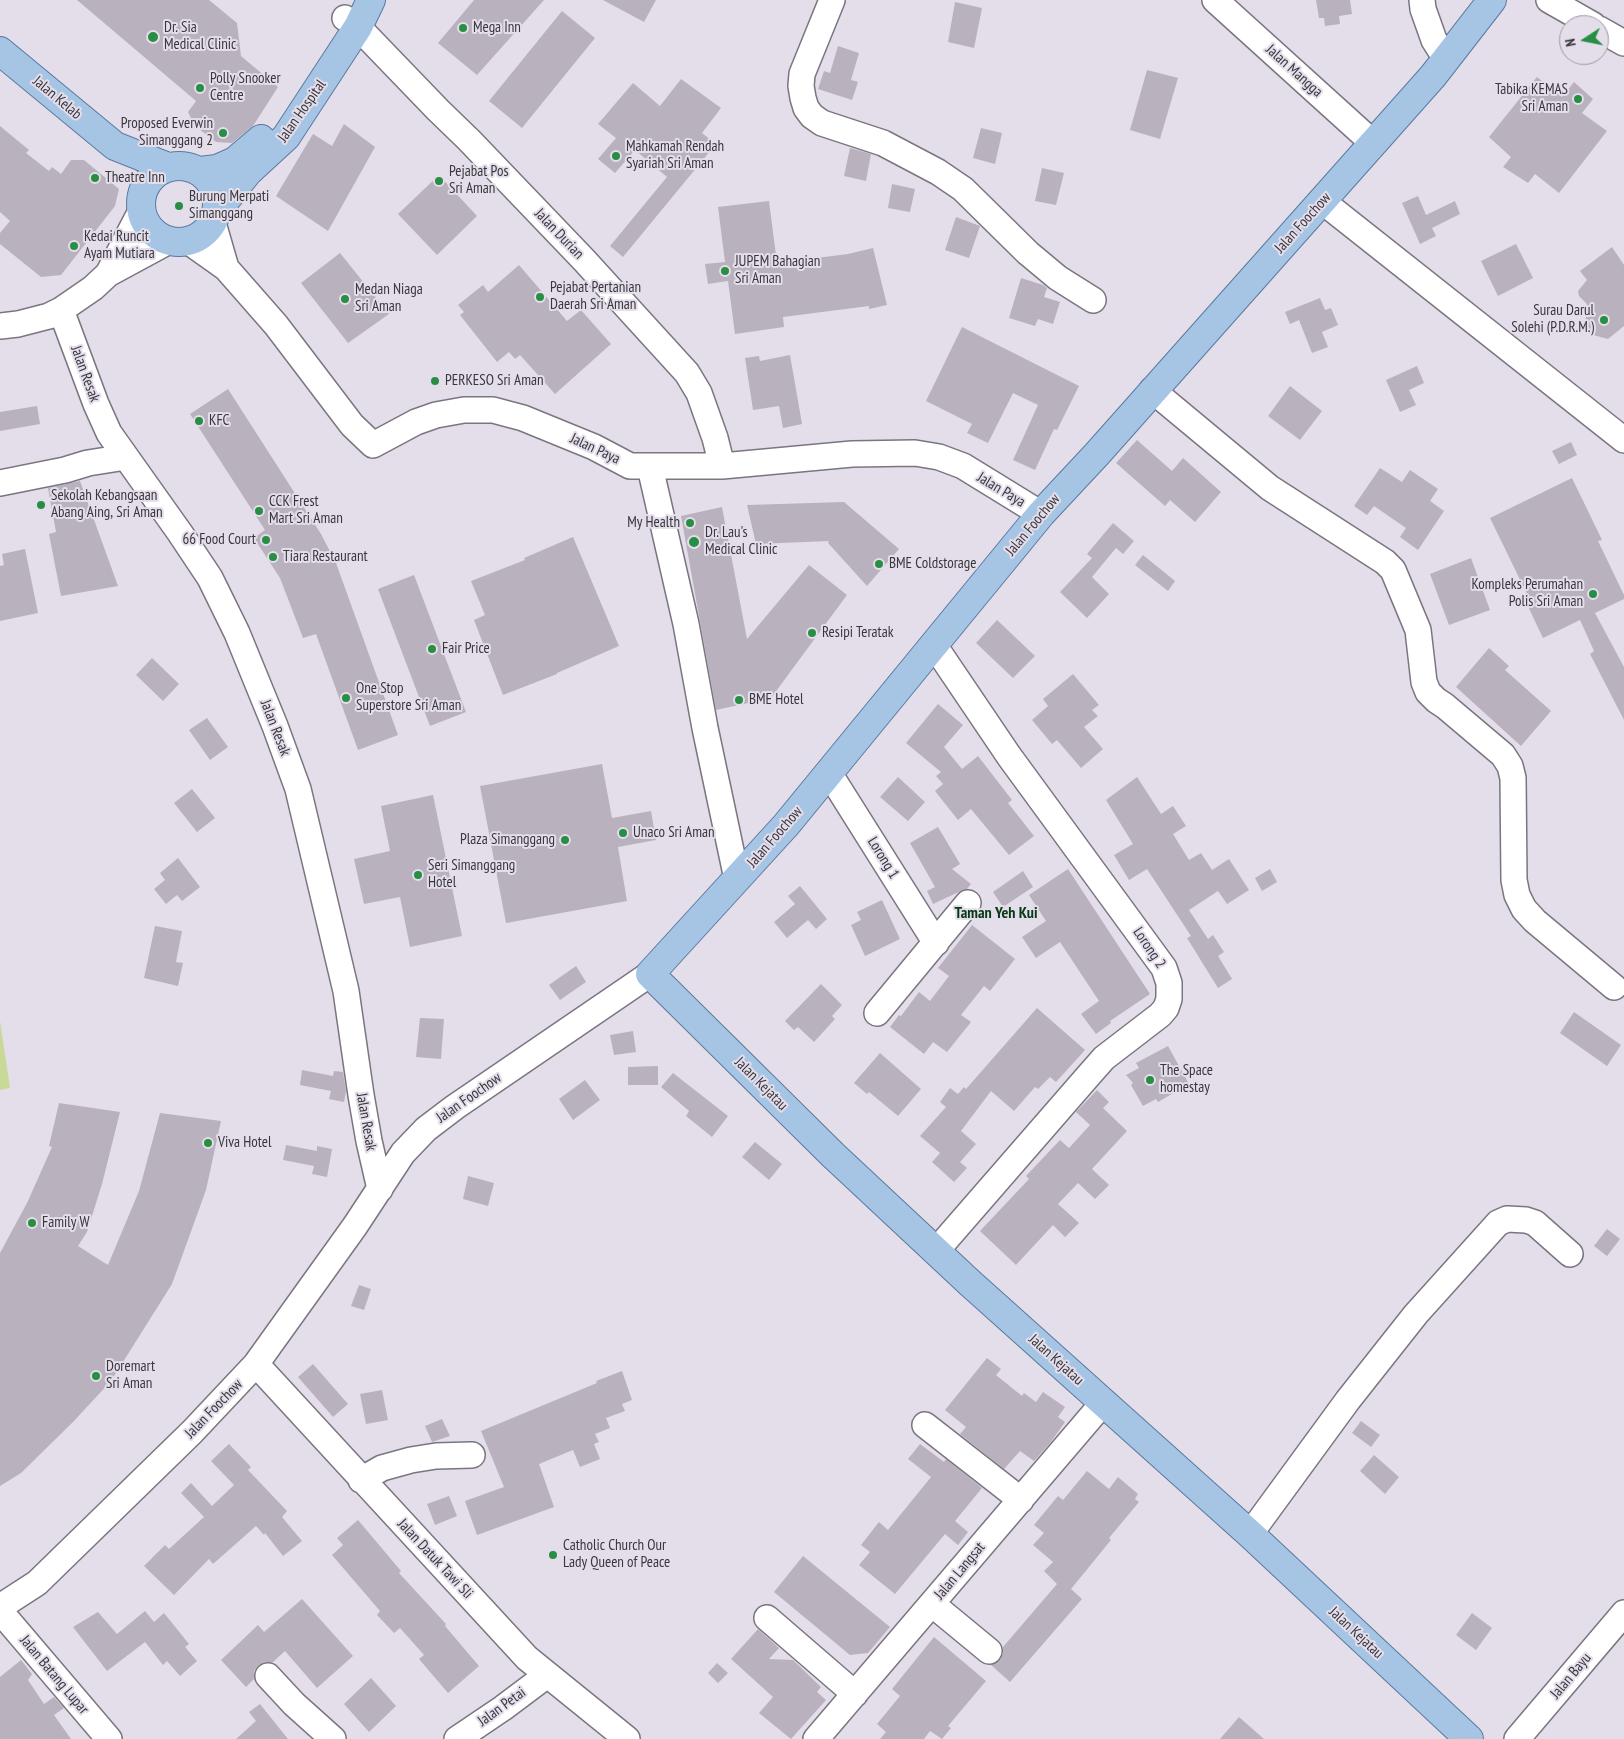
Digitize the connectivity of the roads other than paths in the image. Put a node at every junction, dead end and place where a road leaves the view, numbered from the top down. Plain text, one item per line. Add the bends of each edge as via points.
1 (371, 0) edge
2 (832, 0) edge
3 (1215, 0) edge
4 (1422, 0) edge
5 (1492, 0) edge
6 (1549, 0) edge
7 (355, 15) edge
8 (1575, 15) edge
9 (1609, 35) edge
10 (1436, 41) junction
11 (1624, 43) edge
12 (0, 51) edge
13 (1373, 143) junction
14 (115, 146) junction
15 (168, 167) junction
16 (200, 171) junction
17 (1322, 201) junction
18 (141, 206) junction
19 (215, 217) junction
20 (179, 241) junction
21 (226, 268) junction
22 (108, 274) junction
23 (1093, 300) dead end
24 (62, 310) junction
25 (0, 326) edge
26 (1152, 390) junction
27 (1624, 440) edge
28 (126, 457) junction
29 (650, 466) junction
30 (722, 466) junction
31 (0, 483) edge
32 (1041, 514) junction
33 (934, 645) junction
34 (829, 773) junction
35 (737, 879) junction
36 (968, 903) dead end
37 (936, 943) junction
38 (650, 974) junction
39 (1614, 988) dead end
40 (877, 1013) dead end
41 (380, 1189) junction
42 (936, 1250) junction
43 (1570, 1254) dead end
44 (256, 1364) junction
45 (1103, 1403) junction
46 (926, 1425) dead end
47 (472, 1455) dead end
48 (361, 1480) junction
49 (1020, 1500) junction
50 (1250, 1534) junction
51 (932, 1604) junction
52 (0, 1609) edge
53 (1624, 1613) edge
54 (767, 1618) dead end
55 (989, 1651) dead end
56 (547, 1675) junction
57 (268, 1676) dead end
58 (855, 1694) junction
59 (109, 1739) edge
60 (334, 1739) edge
61 (457, 1739) edge
62 (627, 1739) edge
63 (816, 1739) edge
64 (1469, 1739) edge
65 (1517, 1739) edge

1 - 7 main road, Jalan Hospital
2 - 23 street via 802,74 803,98 812,116 822,124 883,143 938,172 963,189 1058,278
3 - 13 street, Jalan Mangga
4 - 10 street
5 - 10 main road, Jalan Foochow
6 - 8 street
7 - 16 main road, Jalan Hospital via 259,141 235,161 217,169
7 - 19 main road, Jalan Hospital via 286,137 248,172
7 - 30 street, Jalan Durian via 687,373 699,393
9 - 11 street
10 - 13 main road, Jalan Foochow
12 - 14 main road, Jalan Kelab
13 - 17 main road, Jalan Foochow
14 - 15 main road, Jalan Kelab
14 - 18 main road, Jalan Kelab
15 - 16 main road via 190,166
15 - 18 main road via 149,179 143,189
16 - 19 main road via 215,189 218,200
17 - 26 main road, Jalan Foochow
17 - 27 street
18 - 20 main road via 151,230
18 - 22 street
19 - 20 main road via 198,238
19 - 21 street
20 - 21 street
20 - 22 street
21 - 29 street, Jalan Paya via 276,325 352,425 373,445 436,415 464,410 493,410 594,447 630,466
22 - 24 street
24 - 25 street via 49,316
24 - 28 street, Jalan Resak via 96,404 109,433
26 - 32 main road, Jalan Foochow
26 - 39 street via 1270,488 1393,570 1418,630 1428,692 1503,755 1510,766 1513,778 1514,880 1524,909
28 - 31 street
28 - 41 street, Jalan Resak via 210,578 237,634 298,789 346,991 361,1095
29 - 30 street, Jalan Paya
29 - 35 street via 686,624
30 - 32 street, Jalan Paya via 832,455 915,453 963,466
32 - 33 main road, Jalan Foochow
33 - 34 main road, Jalan Foochow
33 - 42 street, Lorong 2 via 1009,756 1164,968 1170,982 1169,999 1160,1015 1104,1058
34 - 35 main road, Jalan Foochow
34 - 37 street, Lorong 1
35 - 38 main road, Jalan Foochow
36 - 37 street
37 - 40 street
38 - 41 street, Jalan Foochow via 426,1129 403,1153
38 - 42 main road, Jalan Kejatau via 833,1155
41 - 44 street, Jalan Foochow
42 - 45 main road, Jalan Kejatau
43 - 50 street via 1535,1223 1507,1219 1498,1223 1416,1314
44 - 48 street, Jalan Datuk Tawi Sli
44 - 52 street, Jalan Foochow via 192,1432 37,1584
45 - 49 street, Jalan Langsat
45 - 50 main road, Jalan Kejatau
46 - 49 street
47 - 48 street via 411,1460 382,1468
48 - 56 street, Jalan Datuk Tawi Sli via 527,1658
49 - 51 street, Jalan Langsat
50 - 64 main road, Jalan Kejatau
51 - 55 street
51 - 58 street, Jalan Langsat
52 - 59 street, Jalan Batang Lupar
53 - 65 street, Jalan Bayu
54 - 58 street
56 - 61 street, Jalan Petai
56 - 62 street, Jalan Datuk Tawi Sli
57 - 60 street
58 - 63 street, Jalan Langsat

